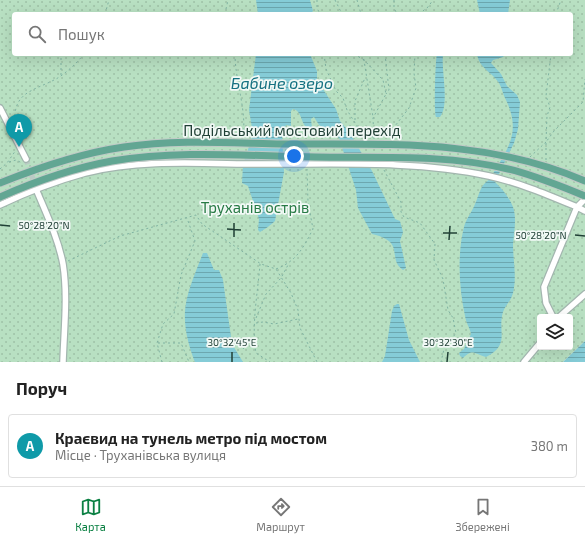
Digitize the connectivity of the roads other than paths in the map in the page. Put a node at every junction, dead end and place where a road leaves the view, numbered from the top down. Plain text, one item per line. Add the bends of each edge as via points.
1 (0, 108) edge
2 (26, 159) tunnel mouth
3 (585, 181) edge
4 (0, 183) edge
5 (36, 189) junction
6 (585, 196) edge
7 (0, 197) edge
8 (585, 199) edge
9 (0, 205) edge
10 (577, 207) junction
11 (585, 211) edge
12 (585, 294) edge
13 (551, 314) edge
14 (562, 314) edge
15 (537, 347) edge
16 (63, 362) edge
17 (524, 362) edge

1 - 2 street
3 - 4 main road, Подільський мостовий перехід, bridge via 517,157 466,148 422,145 180,143 97,152 49,165
5 - 9 street
5 - 10 street via 85,173 127,166 381,165 488,176 532,188
5 - 16 street via 63,264
6 - 7 main road, Подільський мостовий перехід, bridge via 509,169 471,162 420,158 220,155 150,157 110,162 47,178
8 - 10 street
10 - 11 street
10 - 13 street via 544,287 546,304
12 - 14 street
15 - 17 street

